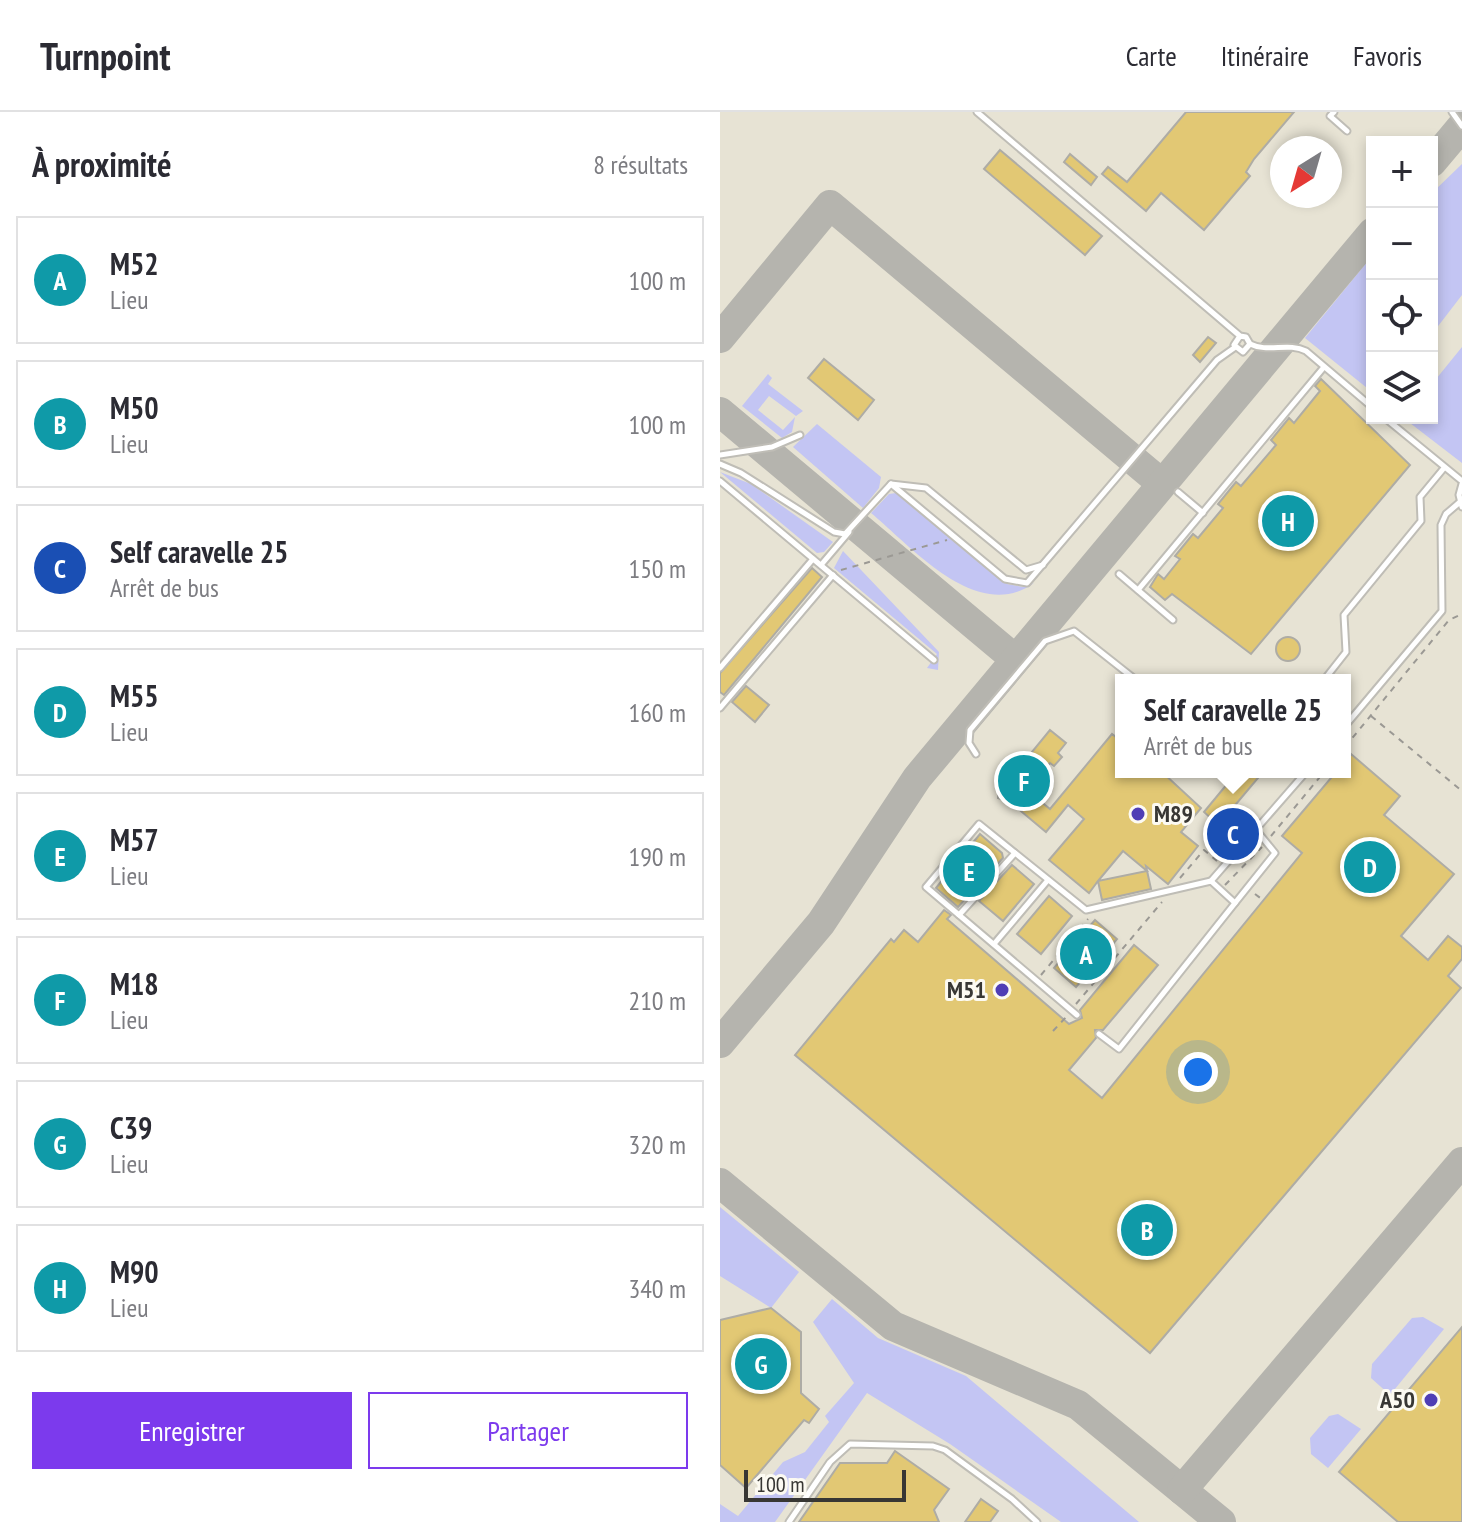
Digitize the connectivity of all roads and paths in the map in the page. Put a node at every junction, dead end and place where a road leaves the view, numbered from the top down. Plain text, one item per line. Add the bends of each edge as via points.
1 (977, 112) edge
2 (1452, 112) edge
3 (1332, 114) edge
4 (1462, 126) edge
5 (1347, 131) dead end
6 (1240, 336) junction
7 (1250, 344) junction
8 (1234, 348) junction
9 (1324, 367) junction
10 (1366, 402) edge
11 (1392, 424) edge
12 (800, 435) dead end
13 (720, 455) edge
14 (720, 464) edge
15 (1444, 468) junction
16 (720, 481) edge
17 (1462, 483) edge
18 (891, 484) junction
19 (1178, 492) dead end
20 (1461, 504) edge
21 (1203, 513) junction
22 (850, 531) junction
23 (956, 538) junction
24 (813, 559) junction
25 (1046, 563) junction
26 (821, 565) junction
27 (839, 570) dead end
28 (1119, 574) dead end
29 (833, 575) junction
30 (1138, 590) junction
31 (1462, 614) edge
32 (1173, 620) dead end
33 (934, 660) dead end
34 (720, 668) edge
35 (1128, 674) edge
36 (1329, 674) edge
37 (720, 708) edge
38 (1371, 716) junction
39 (1351, 719) edge
40 (1351, 740) edge
41 (976, 754) dead end
42 (1301, 778) edge
43 (1319, 778) edge
44 (1462, 791) edge
45 (1257, 831) junction
46 (1266, 842) junction
47 (1015, 853) junction
48 (1223, 866) junction
49 (1236, 877) junction
50 (1048, 880) junction
51 (1211, 881) junction
52 (1217, 887) junction
53 (1170, 891) junction
54 (1149, 903) dead end
55 (1235, 903) junction
56 (959, 915) junction
57 (1091, 915) dead end
58 (994, 944) junction
59 (1036, 981) junction
60 (1074, 1013) junction
61 (1053, 1031) dead end
62 (1099, 1034) dead end
63 (789, 1522) edge
64 (1037, 1522) edge

1 - 6 lane
2 - 4 lane
3 - 5 lane
6 - 7 lane
6 - 8 lane
7 - 8 lane via 1243,352
7 - 9 lane via 1298,347
8 - 25 lane via 1217,360
9 - 10 lane
9 - 21 lane
11 - 15 lane
12 - 13 lane via 772,447
14 - 22 lane via 834,532
15 - 17 lane
15 - 36 lane via 1420,497 1421,521 1344,615 1346,652
16 - 24 lane
17 - 20 lane
18 - 22 lane
18 - 23 lane
18 - 25 lane via 926,488 1026,570
19 - 21 lane
20 - 39 lane via 1441,525 1442,611
21 - 30 lane
22 - 26 lane
23 - 25 lane via 1012,582 1027,583
23 - 27 path
24 - 26 lane
24 - 34 lane
26 - 29 lane
28 - 30 lane
29 - 33 lane
29 - 37 lane
30 - 32 lane
31 - 38 path via 1449,620
35 - 41 lane via 1074,631 1053,636 970,730 969,743
38 - 40 path
38 - 44 path
42 - 45 lane
43 - 46 path
45 - 46 lane
45 - 48 lane
46 - 49 path
46 - 55 lane via 1275,853
47 - 50 lane
47 - 56 lane
47 - 56 lane via 979,824 926,887
48 - 49 path
48 - 51 lane
48 - 53 path via 1204,850
49 - 52 path
50 - 53 lane via 1086,910
50 - 58 lane
51 - 52 lane
51 - 53 lane
52 - 55 lane
54 - 60 path via 1164,900
55 - 62 lane via 1119,1049
56 - 58 lane
57 - 59 path
58 - 59 lane
59 - 60 lane
60 - 61 path
63 - 64 lane via 830,1462 850,1444 945,1450

